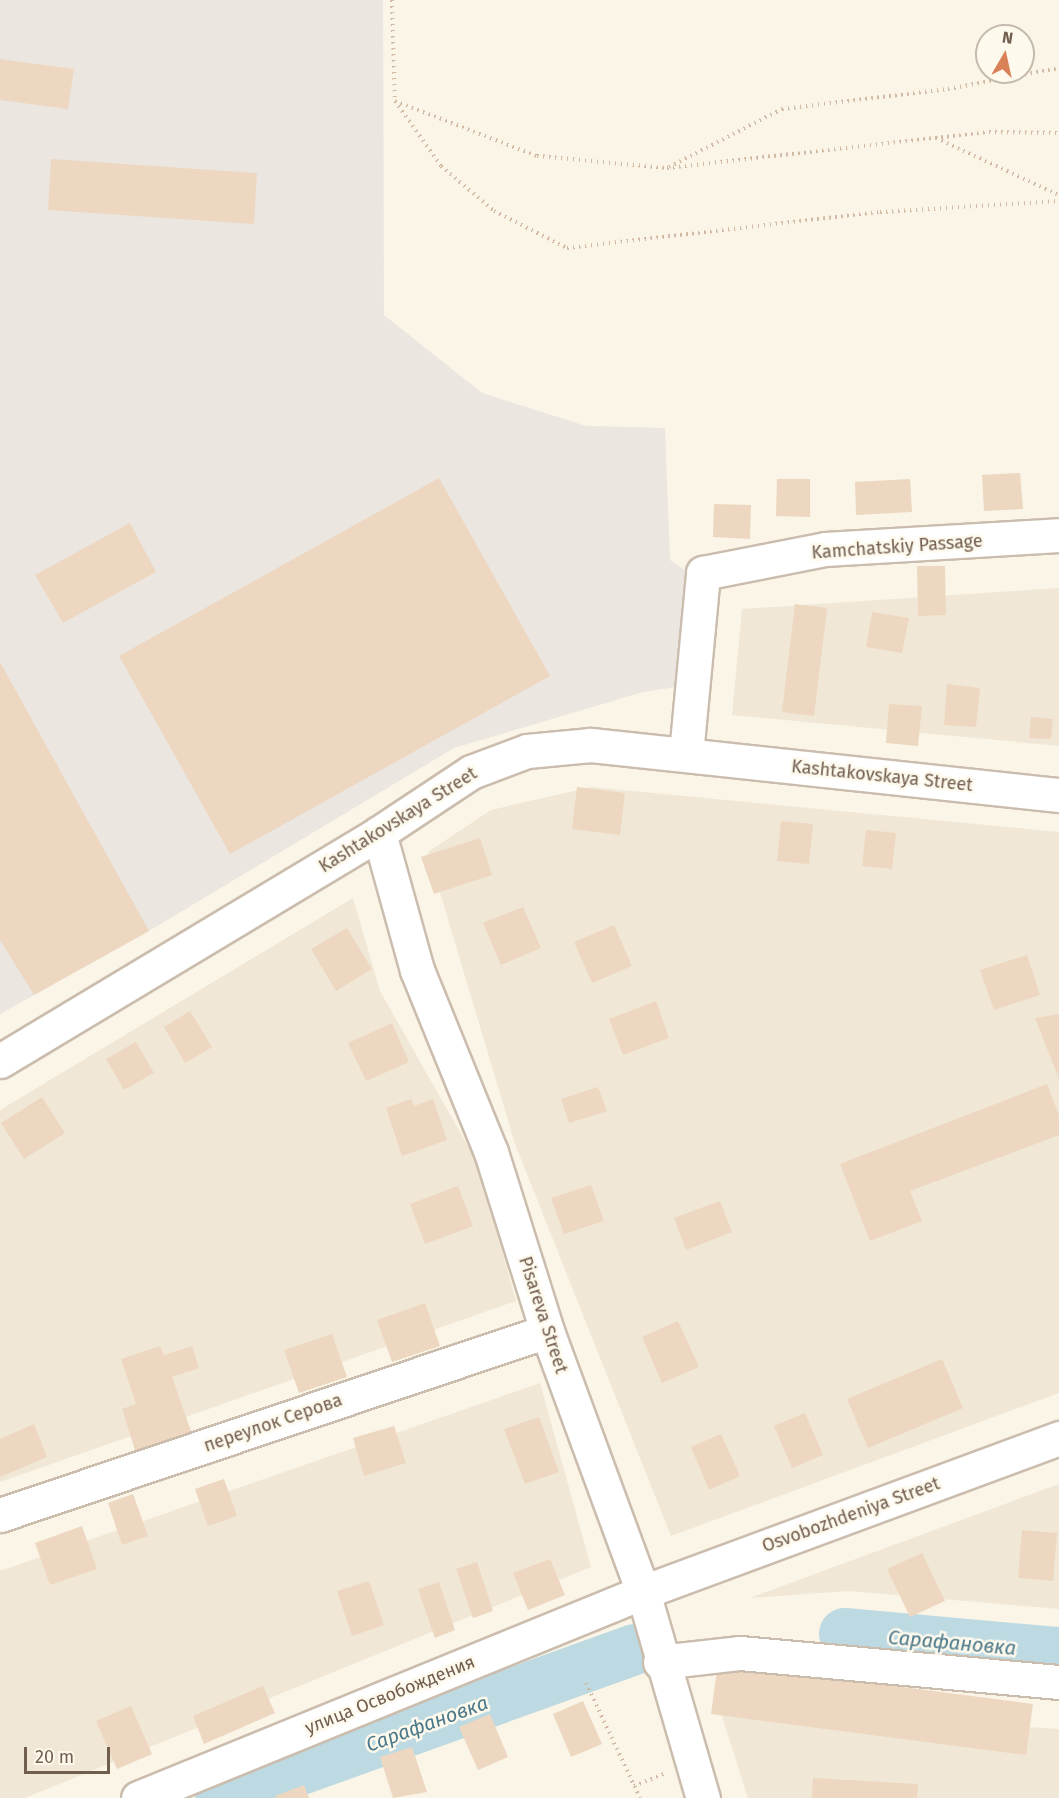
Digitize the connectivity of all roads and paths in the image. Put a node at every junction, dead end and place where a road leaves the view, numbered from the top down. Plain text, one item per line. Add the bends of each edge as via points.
1 (392, 0) edge
2 (1059, 68) edge
3 (395, 101) junction
4 (1059, 133) edge
5 (936, 138) junction
6 (668, 168) junction
7 (1059, 195) edge
8 (1059, 201) edge
9 (1059, 535) edge
10 (686, 754) junction
11 (1059, 795) edge
12 (379, 833) junction
13 (0, 1061) edge
14 (547, 1331) junction
15 (1059, 1438) edge
16 (0, 1515) edge
17 (643, 1592) junction
18 (660, 1662) junction
19 (1059, 1682) edge
20 (586, 1683) dead end
21 (138, 1798) edge
22 (640, 1798) edge
23 (704, 1798) edge

1 - 3 path
2 - 6 path via 948,89 782,109
3 - 6 path via 537,156
3 - 8 path via 441,166 494,212 567,248 880,212
4 - 5 path via 989,132
5 - 6 path
5 - 7 path
9 - 10 street, Kamchatskiy Passage via 825,549 703,573
10 - 11 street, Kashtakovskaya Street
10 - 12 street, Kashtakovskaya Street via 591,744 527,751 471,772
12 - 13 street, Kashtakovskaya Street
12 - 14 street, Pisareva Street via 417,970 491,1152
14 - 16 street, переулок Серова
14 - 17 street, Pisareva Street
15 - 17 street, Osvobozhdeniya Street
17 - 18 street, Pisareva Street
17 - 21 street, улица Освобождения
18 - 19 street via 740,1653
18 - 23 street, Pisareva Street
20 - 22 path

